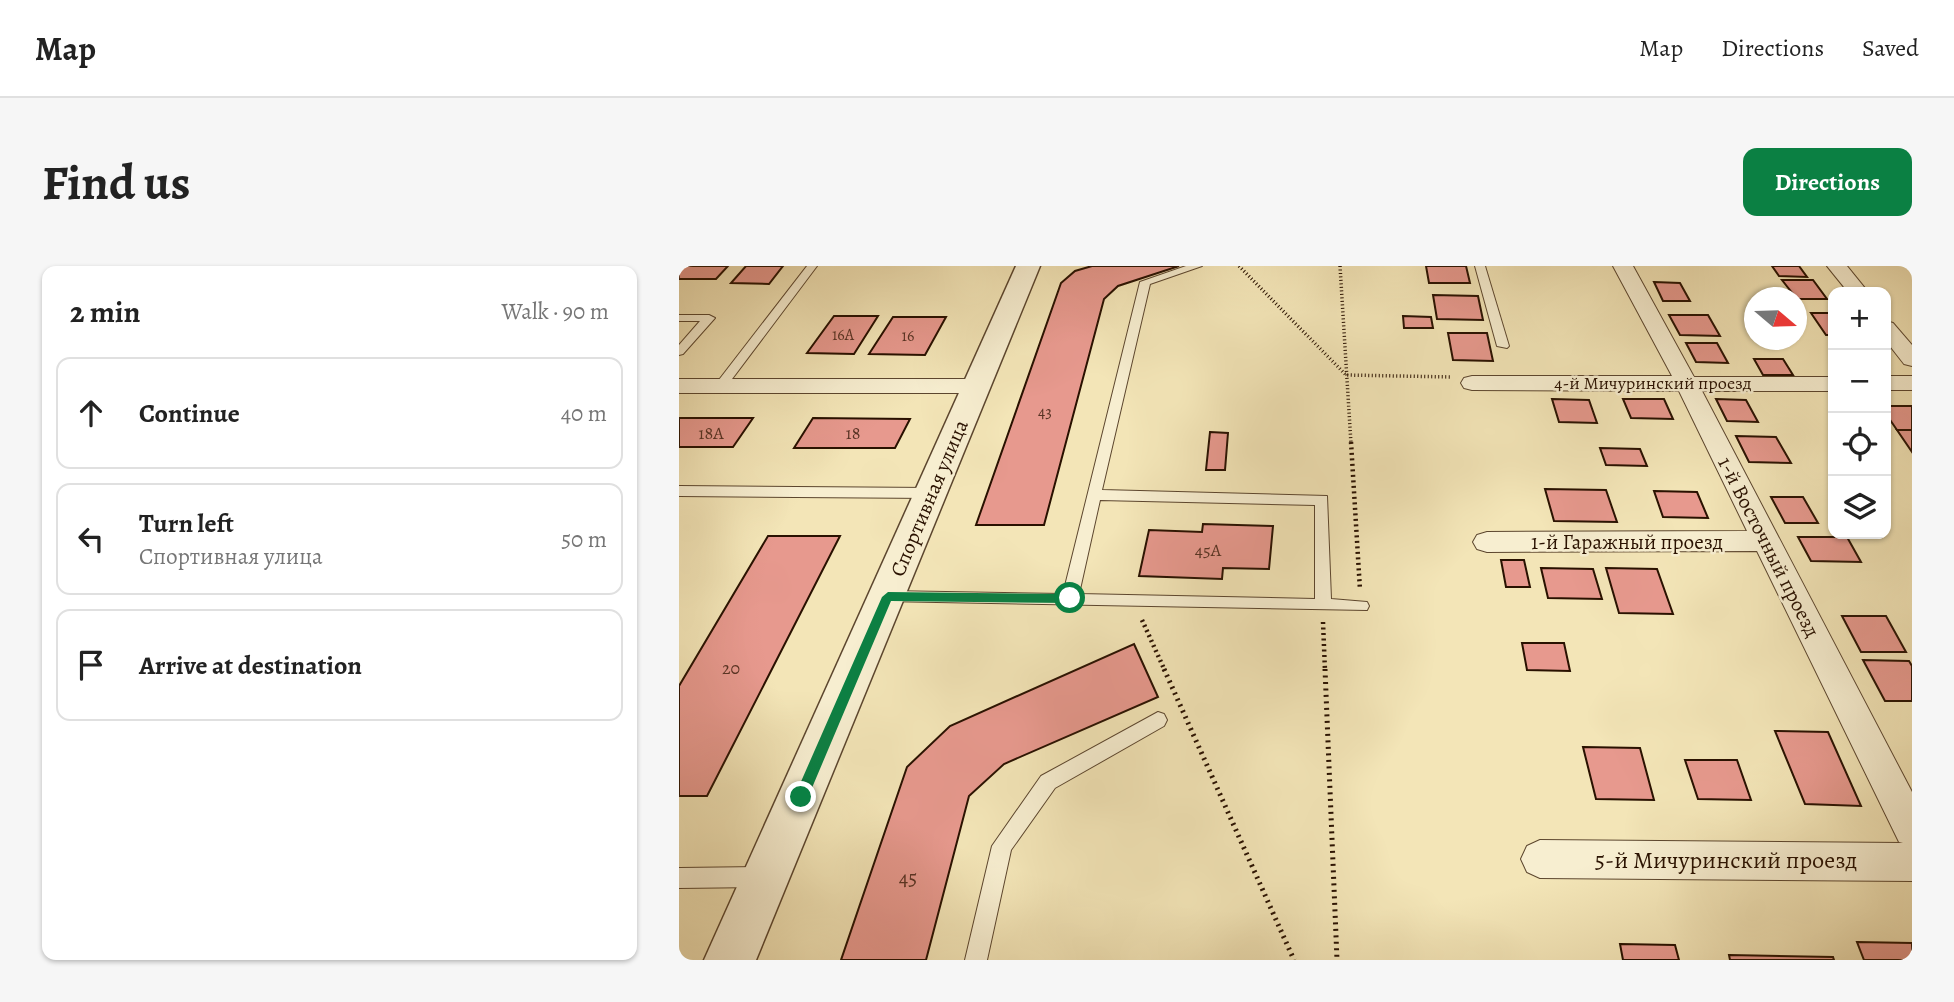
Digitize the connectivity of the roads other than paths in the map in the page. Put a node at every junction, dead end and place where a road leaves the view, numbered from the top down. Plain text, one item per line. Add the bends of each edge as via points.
1 (812, 266) edge
2 (1027, 266) edge
3 (1197, 266) edge
4 (1480, 266) edge
5 (1623, 266) edge
6 (1837, 266) edge
7 (1854, 287) edge
8 (679, 318) edge
9 (1891, 333) edge
10 (1503, 345) dead end
11 (679, 352) edge
12 (1912, 359) edge
13 (1472, 383) road end
14 (1828, 383) edge
15 (1891, 383) edge
16 (1912, 383) edge
17 (1687, 384) junction
18 (679, 386) edge
19 (975, 386) junction
20 (719, 388) junction
21 (679, 491) edge
22 (932, 493) junction
23 (1095, 495) junction
24 (1766, 541) junction
25 (1487, 542) dead end
26 (888, 597) junction
27 (1070, 598) junction
28 (1322, 605) junction
29 (1361, 606) road end
30 (1158, 720) dead end
31 (1912, 829) edge
32 (1540, 859) dead end
33 (1912, 862) edge
34 (766, 877) junction
35 (679, 878) edge
36 (730, 960) edge
37 (975, 960) edge

1 - 20 lane
2 - 19 street, Спортивная улица
3 - 23 lane via 1145,282
4 - 10 lane
5 - 17 street, 1-й Восточный проезд
6 - 7 street
8 - 11 lane via 709,318
9 - 12 street
13 - 17 street, 4-й Мичуринский проезд
14 - 17 street, 4-й Мичуринский проезд
15 - 16 street
17 - 24 street, 1-й Восточный проезд
18 - 20 street
19 - 20 street
19 - 22 street, Спортивная улица
21 - 22 lane
22 - 26 street, Спортивная улица
23 - 27 lane
23 - 28 lane via 1322,500
24 - 25 street, 1-й Гаражный проезд
24 - 31 street, 1-й Восточный проезд
26 - 27 lane
26 - 34 street, Спортивная улица
27 - 28 lane
28 - 29 lane
30 - 37 lane via 1048,782 1002,846
32 - 33 street, 5-й Мичуринский проезд
34 - 35 lane
34 - 36 street, Спортивная улица

